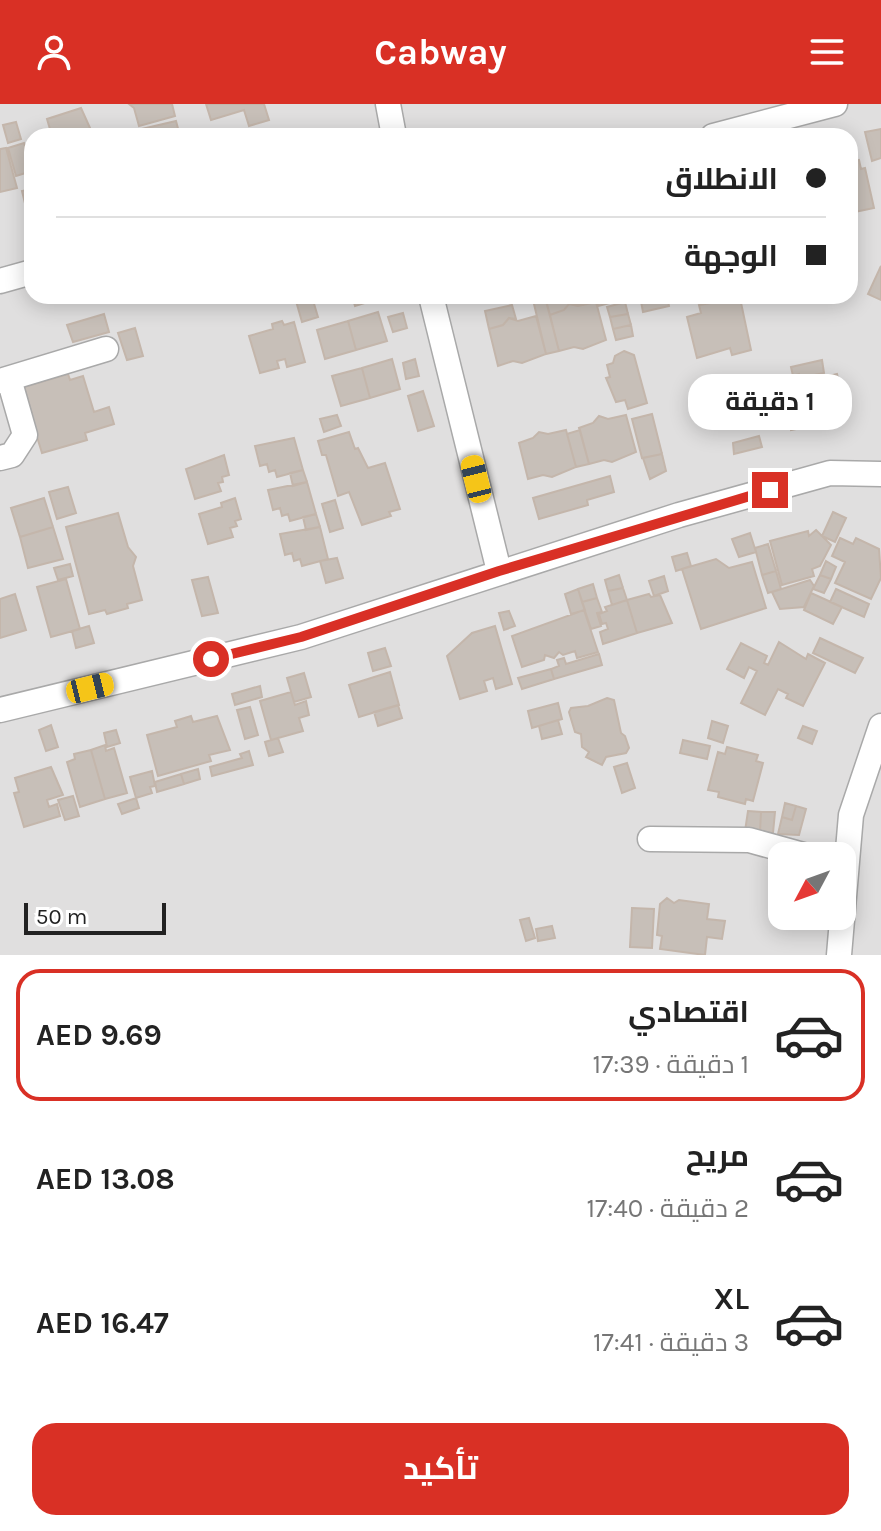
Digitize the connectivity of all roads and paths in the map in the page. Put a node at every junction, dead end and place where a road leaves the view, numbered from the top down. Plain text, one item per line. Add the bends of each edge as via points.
1 (388, 104) edge
2 (823, 105) edge
3 (392, 128) edge
4 (741, 128) edge
5 (24, 274) edge
6 (0, 281) edge
7 (433, 304) edge
8 (106, 349) dead end
9 (4, 380) edge
10 (0, 458) edge
11 (881, 474) edge
12 (499, 571) junction
13 (0, 710) edge
14 (881, 726) edge
15 (650, 839) dead end
16 (847, 842) edge
17 (768, 845) edge
18 (840, 930) edge
19 (839, 955) edge

1 - 3 street
2 - 4 street
5 - 6 street
7 - 12 street
8 - 9 street
9 - 10 street via 25,435 12,455
11 - 12 street via 830,473
12 - 13 street via 301,637
14 - 16 street
15 - 17 street via 749,840
18 - 19 street

